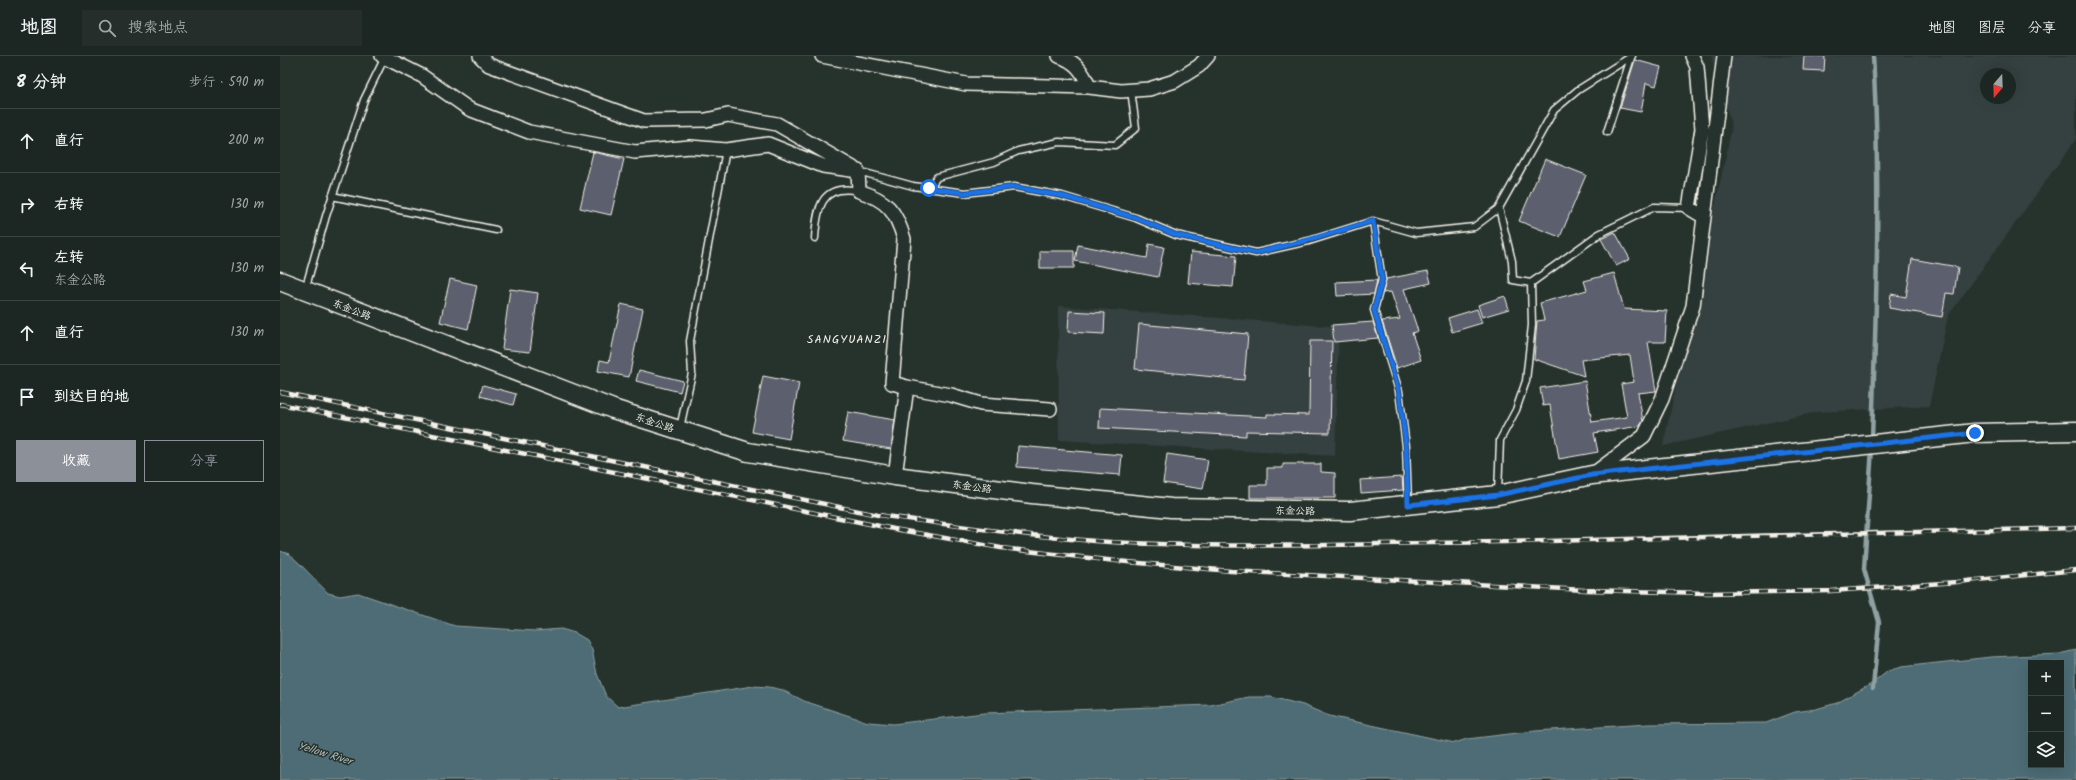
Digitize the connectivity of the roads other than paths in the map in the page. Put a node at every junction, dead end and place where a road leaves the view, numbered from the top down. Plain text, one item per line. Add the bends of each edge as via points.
1 (480, 56) edge
2 (822, 56) edge
3 (1059, 56) edge
4 (1208, 56) edge
5 (1692, 56) edge
6 (1724, 56) edge
7 (384, 57) edge
8 (1632, 57) edge
9 (1089, 86) junction
10 (1131, 90) junction
11 (1607, 132) dead end
12 (726, 150) junction
13 (858, 171) junction
14 (929, 188) junction
15 (859, 191) junction
16 (332, 196) junction
17 (1499, 208) junction
18 (1689, 208) junction
19 (1704, 217) junction
20 (1373, 221) junction
21 (496, 230) dead end
22 (814, 238) dead end
23 (280, 281) edge
24 (1532, 283) junction
25 (305, 291) junction
26 (907, 387) junction
27 (1050, 409) dead end
28 (680, 430) junction
29 (2076, 431) edge
30 (1592, 475) junction
31 (894, 476) junction
32 (1498, 495) junction
33 (1408, 505) junction

1 - 13 street via 489,65 644,121 706,120 728,115 777,124
2 - 9 street via 966,84
3 - 9 street via 1077,66
4 - 10 street via 1199,66 1176,81 1149,90
5 - 18 street via 1698,67 1702,129
6 - 19 street
7 - 12 street via 422,76 469,109 529,132 636,152 690,146
7 - 16 lane via 364,100
8 - 11 lane
8 - 17 lane via 1578,90 1554,110
9 - 10 street
10 - 14 lane via 1136,128 1115,145 1059,142 1018,151 994,162 937,177
12 - 13 street via 768,144 823,166
12 - 28 lane via 690,341 692,373
13 - 14 lane
13 - 15 street
14 - 20 lane via 965,193 1014,187 1062,196 1136,218 1176,235 1256,253
15 - 22 lane via 838,190 829,195 817,212
15 - 26 street via 876,197 890,207 899,222 904,239 892,383
16 - 21 lane
16 - 25 lane
17 - 20 lane via 1474,227 1416,233
17 - 24 lane via 1512,261 1513,280
18 - 19 street
18 - 24 lane via 1654,207 1599,234
19 - 30 street via 1693,306 1662,399 1644,436
20 - 33 lane via 1382,280 1374,310 1399,391 1406,446
23 - 25 main road, 东金公路
24 - 32 lane via 1532,325 1526,381 1516,410 1500,440
25 - 28 main road, 东金公路 via 613,409
26 - 27 street via 951,395 981,404
26 - 31 street
28 - 31 main road, 东金公路 via 748,452
29 - 30 main road, 东金公路 via 1975,433
30 - 32 main road, 东金公路
31 - 33 main road, 东金公路 via 1032,494 1171,508 1350,512
32 - 33 main road, 东金公路

